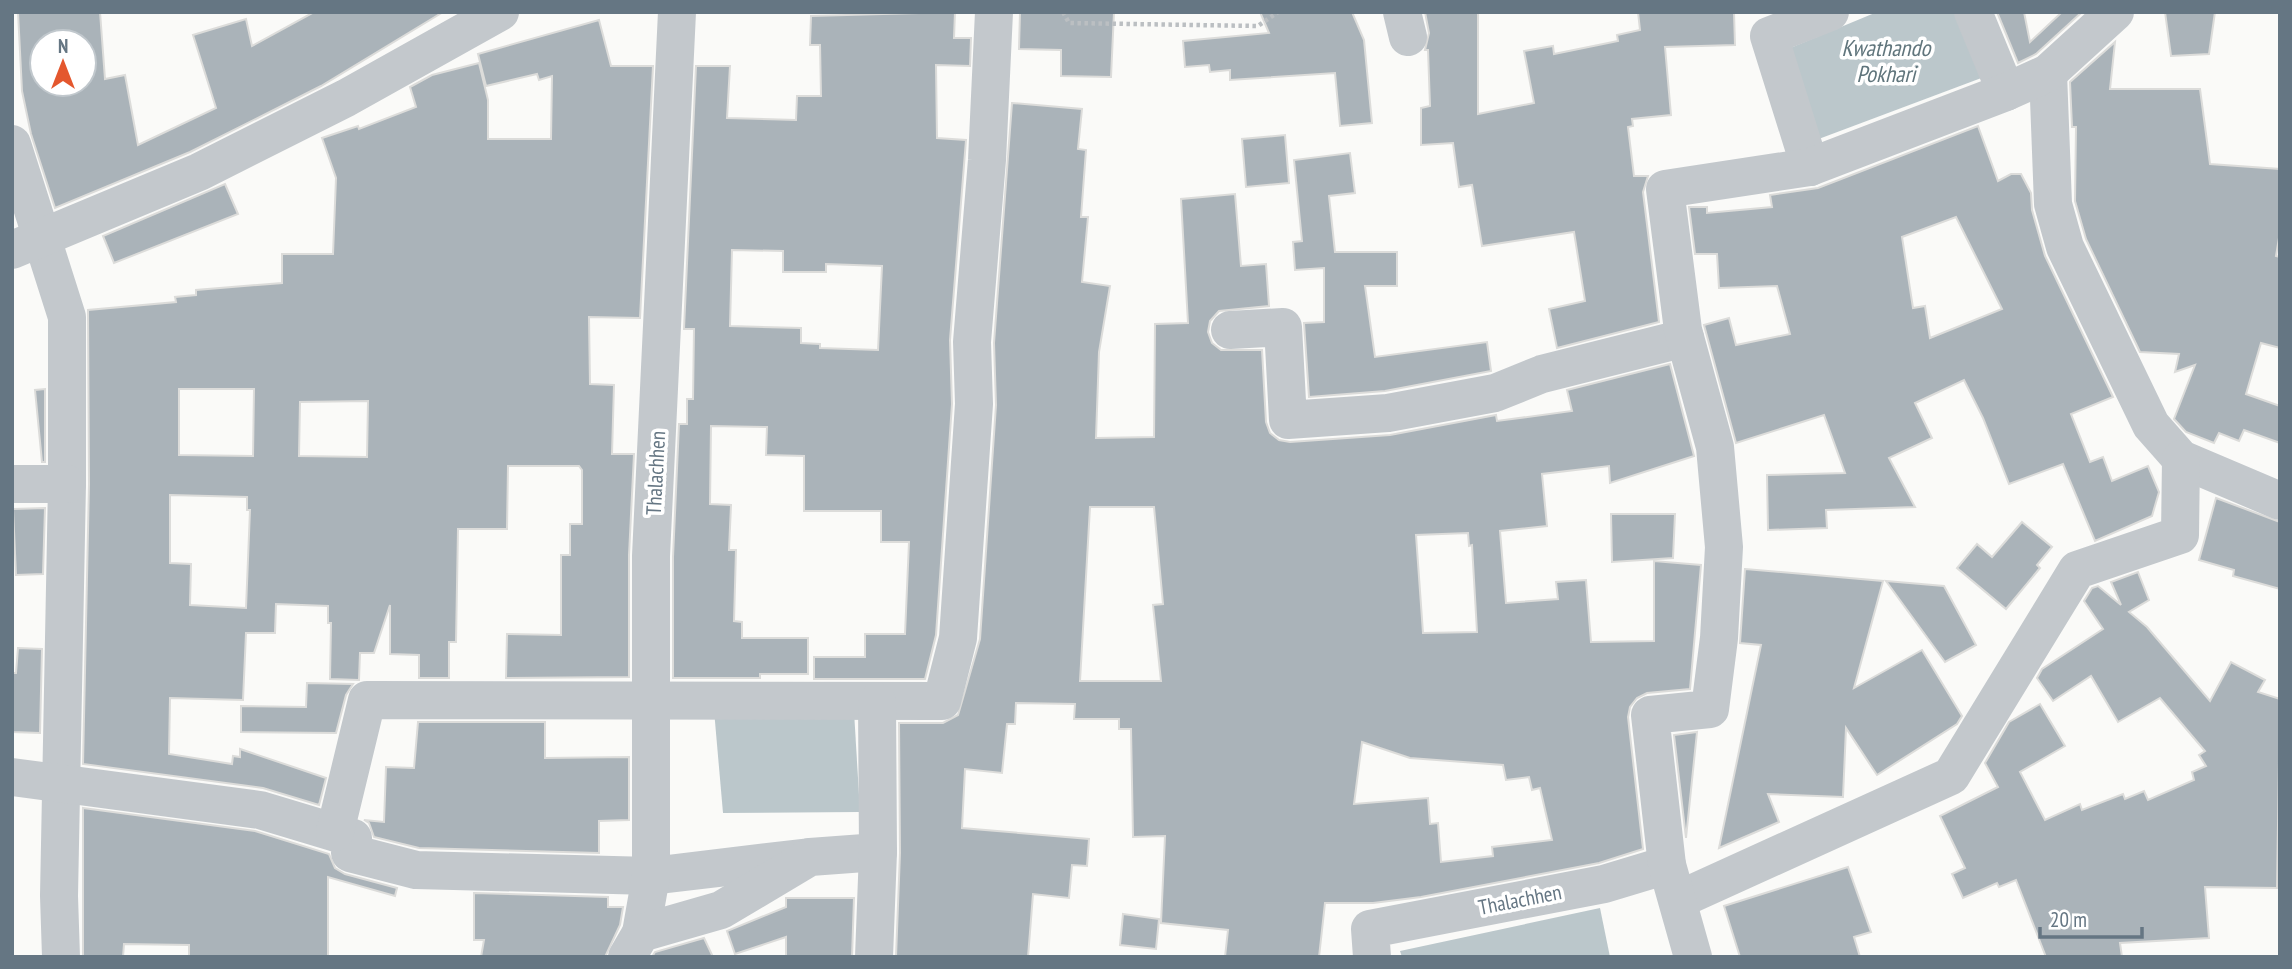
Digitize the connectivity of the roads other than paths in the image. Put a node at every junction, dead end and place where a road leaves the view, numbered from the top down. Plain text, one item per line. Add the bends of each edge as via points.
1 (500, 12) edge
2 (677, 12) edge
3 (994, 12) edge
4 (1830, 12) edge
5 (1973, 12) edge
6 (2115, 12) edge
7 (1782, 21) edge
8 (2048, 73) junction
9 (2006, 92) junction
10 (12, 144) edge
11 (1810, 167) junction
12 (27, 244) edge
13 (1230, 330) dead end
14 (1685, 338) junction
15 (2181, 459) junction
16 (12, 484) edge
17 (67, 484) junction
18 (2280, 501) edge
19 (649, 699) junction
20 (877, 702) junction
21 (12, 777) edge
22 (63, 784) junction
23 (335, 832) junction
24 (878, 852) junction
25 (810, 857) junction
26 (651, 876) junction
27 (1673, 882) junction
28 (1371, 943) edge
29 (634, 945) edge
30 (61, 957) edge
31 (874, 957) edge
32 (1693, 957) edge

1 - 12 street via 199,173
2 - 19 street, Thalachhen
3 - 20 street via 958,638 942,701
4 - 7 street
5 - 9 street
6 - 8 street
7 - 11 street via 1769,36
8 - 9 street
8 - 15 street via 2053,204 2065,247 2151,425
9 - 11 street
10 - 12 street
11 - 14 street via 1665,189
12 - 17 street via 67,317
13 - 14 street via 1283,327 1288,420 1388,413 1495,393 1542,374
14 - 27 street via 1715,447 1724,547 1710,709 1650,715
15 - 18 street
15 - 27 street, Thalachhen via 2179,536 2077,570 1951,776
16 - 17 street
17 - 22 street
19 - 20 street
19 - 23 street via 367,700
19 - 26 street, Thalachhen
20 - 24 street
21 - 22 street
22 - 23 street via 260,810
22 - 30 street
23 - 26 street via 353,838 350,853 416,870
24 - 25 street
24 - 31 street
25 - 26 street
25 - 29 street via 721,910
26 - 29 street, Thalachhen
27 - 28 street, Thalachhen via 1604,884
27 - 32 street

